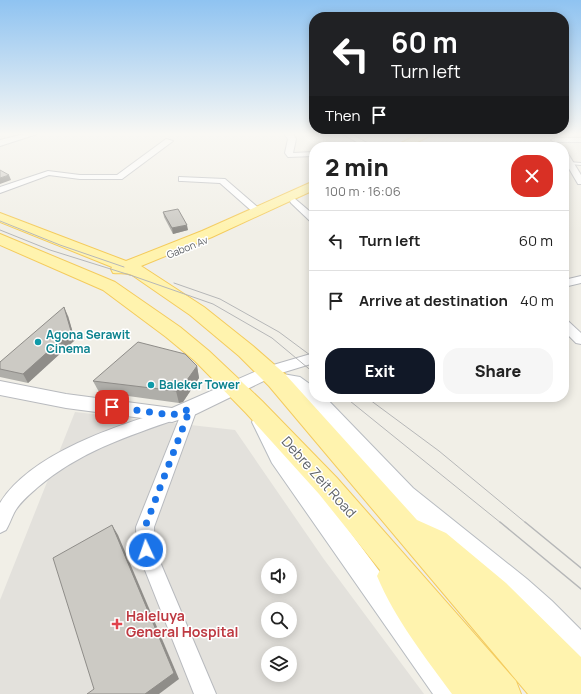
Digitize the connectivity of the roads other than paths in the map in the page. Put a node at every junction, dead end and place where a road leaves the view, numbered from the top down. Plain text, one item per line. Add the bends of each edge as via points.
1 (135, 166) edge
2 (572, 166) edge
3 (182, 179) dead end
4 (581, 182) edge
5 (309, 188) edge
6 (0, 190) edge
7 (309, 194) edge
8 (294, 201) junction
9 (263, 212) junction
10 (309, 215) edge
11 (0, 217) edge
12 (0, 239) edge
13 (76, 246) junction
14 (52, 260) junction
15 (132, 269) junction
16 (581, 278) edge
17 (569, 282) edge
18 (102, 283) junction
19 (569, 329) edge
20 (581, 340) edge
21 (309, 360) edge
22 (272, 376) junction
23 (0, 388) edge
24 (235, 388) junction
25 (309, 393) edge
26 (317, 402) edge
27 (254, 407) junction
28 (181, 412) junction
29 (4, 506) edge
30 (0, 524) edge
31 (406, 529) junction
32 (370, 535) junction
33 (581, 652) edge
34 (581, 682) edge
35 (205, 694) edge
36 (452, 694) edge
37 (474, 694) edge
38 (503, 694) edge
39 (551, 694) edge

1 - 6 street via 119,178 48,173
2 - 4 street
3 - 9 street via 222,181
5 - 9 main road
7 - 8 main road
8 - 9 main road
8 - 10 street
9 - 15 main road, Gabon Av
9 - 15 main road, Gabon Av via 233,221
11 - 13 main road
12 - 14 main road, Debre Zeit Road
13 - 14 main road
13 - 15 main road
14 - 18 main road, Debre Zeit Road
15 - 18 main road
15 - 22 main road via 197,311
16 - 17 street
18 - 24 main road, Debre Zeit Road via 173,332
19 - 20 street
21 - 22 street
22 - 24 street
22 - 25 main road via 293,382
22 - 31 main road
23 - 28 street via 66,402
24 - 27 main road, Debre Zeit Road
24 - 28 street
26 - 33 main road via 405,496 542,611
27 - 32 main road, Debre Zeit Road via 292,445
27 - 36 main road via 280,456
28 - 29 street via 128,428 94,442 58,462
28 - 35 street via 145,527 146,550
29 - 30 street
31 - 34 main road via 436,543 495,594
31 - 39 main road
32 - 37 main road via 408,602
32 - 38 main road, Debre Zeit Road

